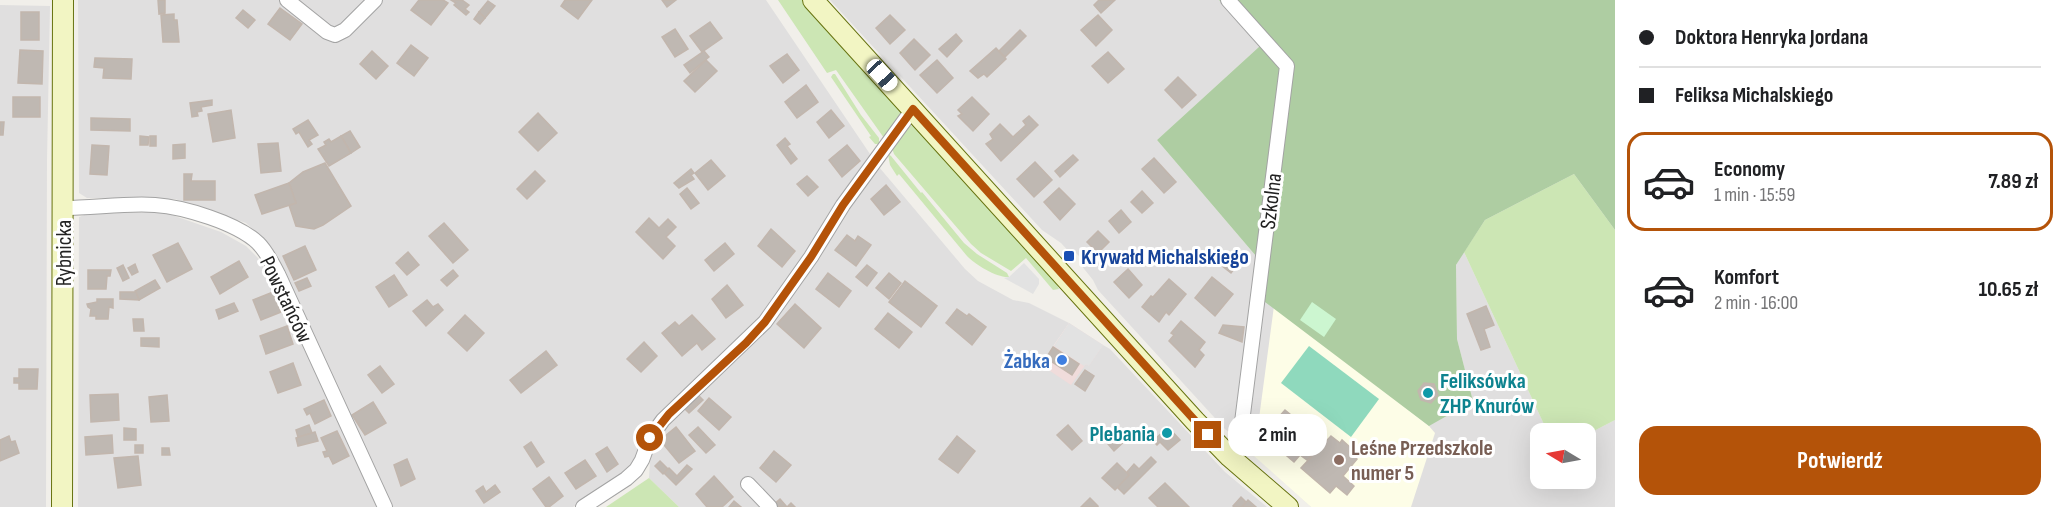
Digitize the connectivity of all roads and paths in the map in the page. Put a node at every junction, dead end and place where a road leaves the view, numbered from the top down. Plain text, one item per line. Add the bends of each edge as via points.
1 (63, 0) edge
2 (287, 0) edge
3 (375, 0) edge
4 (813, 0) edge
5 (1228, 0) edge
6 (913, 109) junction
7 (63, 208) junction
8 (1230, 457) junction
9 (748, 484) dead end
10 (62, 507) edge
11 (384, 507) edge
12 (583, 507) edge
13 (770, 507) edge
14 (1288, 507) edge

1 - 7 street, Rybnicka
2 - 3 street via 335,35
4 - 6 street
5 - 8 street, Szkolna via 1287,66 1240,438
6 - 8 street
6 - 12 street via 761,327 663,420 636,470
7 - 10 street, Rybnicka
7 - 11 street, Powstańców via 169,207 231,226 256,242 278,274
8 - 14 street
9 - 13 street

